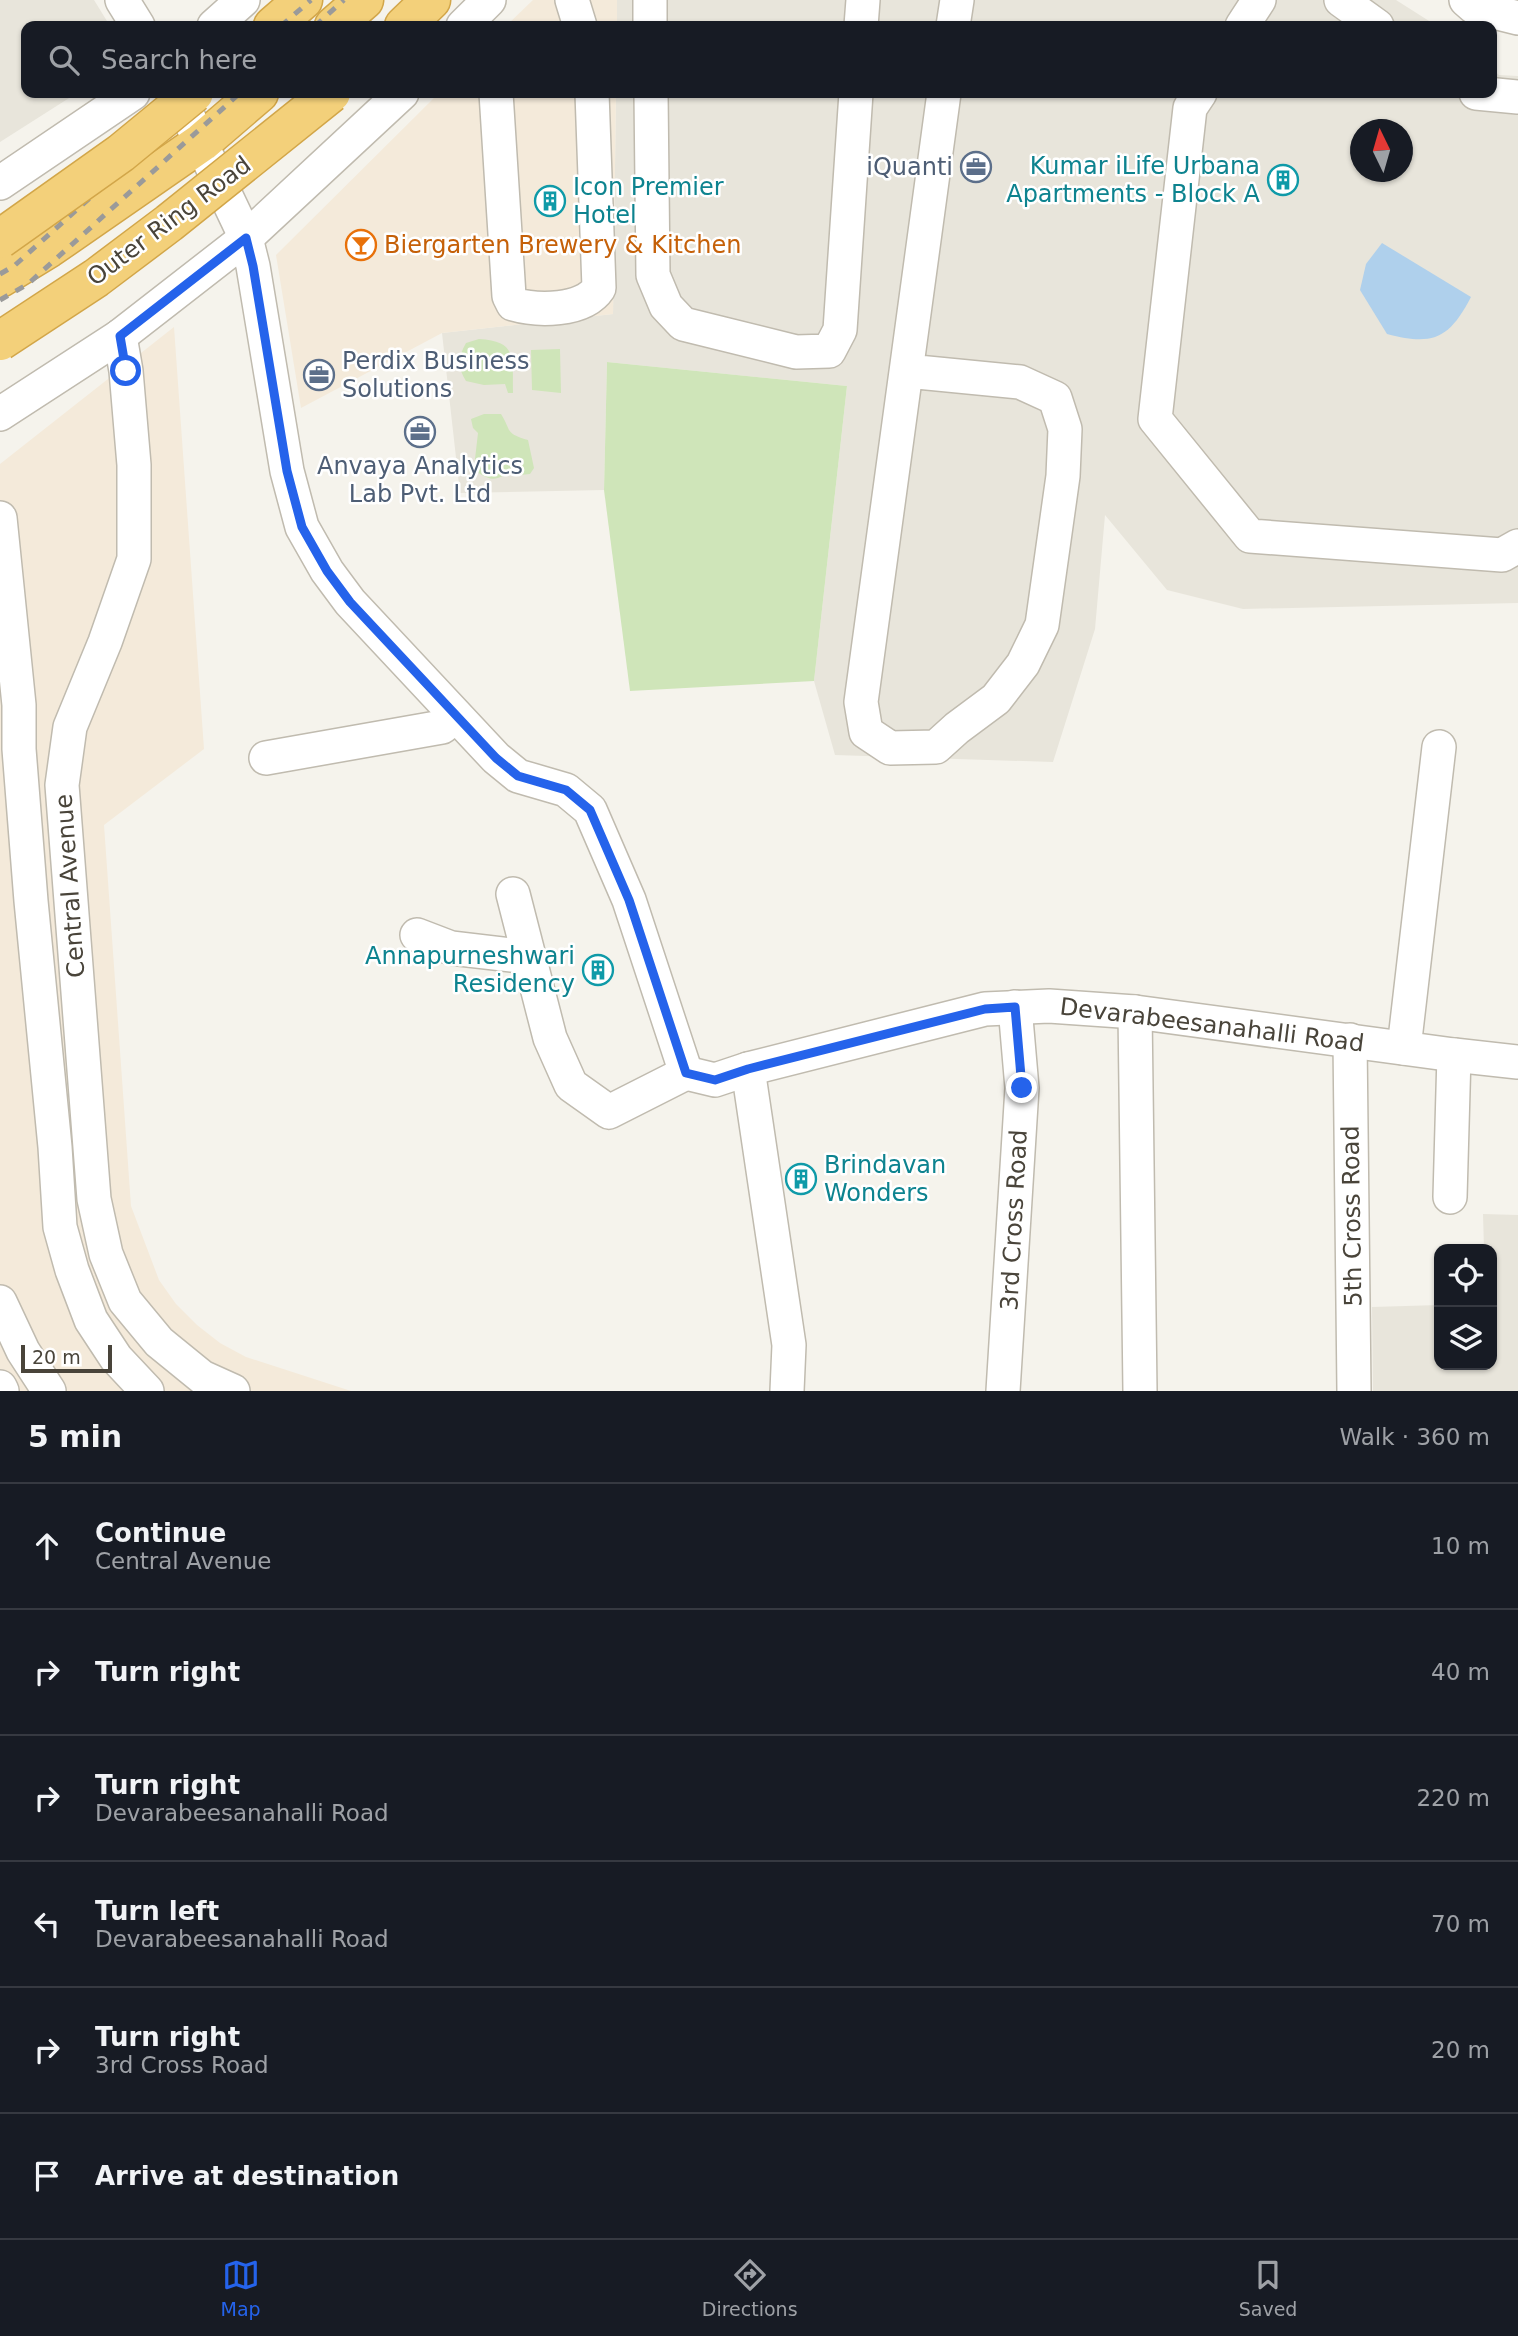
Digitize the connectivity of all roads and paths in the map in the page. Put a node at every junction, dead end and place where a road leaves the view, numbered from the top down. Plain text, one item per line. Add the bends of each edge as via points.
1 (122, 0) edge
2 (243, 0) edge
3 (303, 0) edge
4 (364, 0) edge
5 (431, 0) edge
6 (489, 0) edge
7 (572, 0) edge
8 (650, 0) edge
9 (863, 0) edge
10 (957, 0) edge
11 (1259, 0) edge
12 (1342, 0) edge
13 (1469, 11) edge
14 (1518, 18) edge
15 (135, 21) edge
16 (220, 21) edge
17 (279, 21) edge
18 (340, 21) edge
19 (409, 21) edge
20 (468, 21) edge
21 (491, 21) edge
22 (578, 21) edge
23 (650, 21) edge
24 (861, 21) edge
25 (954, 21) edge
26 (1245, 21) edge
27 (1370, 21) edge
28 (1497, 95) edge
29 (1518, 97) edge
30 (126, 98) edge
31 (180, 98) edge
32 (188, 98) edge
33 (252, 98) edge
34 (325, 98) edge
35 (397, 98) edge
36 (496, 98) edge
37 (592, 98) edge
38 (651, 98) edge
39 (856, 98) edge
40 (943, 98) edge
41 (1197, 98) edge
42 (202, 142) junction
43 (0, 183) edge
44 (246, 238) junction
45 (0, 239) edge
46 (0, 278) edge
47 (120, 336) junction
48 (0, 341) edge
49 (906, 371) junction
50 (0, 414) edge
51 (0, 518) edge
52 (1518, 546) edge
53 (456, 716) junction
54 (1439, 747) dead end
55 (266, 758) dead end
56 (513, 894) dead end
57 (417, 935) dead end
58 (528, 957) junction
59 (1015, 1007) junction
60 (1135, 1012) junction
61 (1350, 1040) junction
62 (1404, 1048) junction
63 (1454, 1055) junction
64 (1518, 1062) edge
65 (748, 1069) junction
66 (686, 1073) junction
67 (1450, 1197) dead end
68 (0, 1302) edge
69 (49, 1391) edge
70 (147, 1391) edge
71 (233, 1391) edge
72 (787, 1391) edge
73 (1003, 1391) edge
74 (1140, 1391) edge
75 (1354, 1391) edge

1 - 15 street
2 - 16 street
3 - 17 highway
4 - 18 highway
5 - 19 highway
6 - 20 street
6 - 21 street
7 - 22 street
8 - 23 street
9 - 24 street
10 - 25 street
11 - 26 street
12 - 27 street
13 - 14 street
28 - 29 street
30 - 43 street
31 - 42 street
32 - 45 highway, bridge via 121,153
33 - 42 highway
34 - 48 highway, Outer Ring Road, bridge via 107,270
35 - 44 street
36 - 37 street via 509,296 513,304 546,307 582,302 599,288
38 - 39 street via 653,275 666,306 683,324 796,352 829,351 840,330
40 - 49 street
41 - 52 street via 1190,108 1155,419 1250,536 1502,555
42 - 44 street
42 - 46 highway
44 - 47 street
44 - 53 street via 287,471 302,527 350,602
47 - 50 street
47 - 71 street, Central Avenue via 134,465 134,559 70,727 62,785 94,1199 106,1254 125,1301 159,1342 202,1377
49 - 49 street via 861,702 866,732 890,748 936,747 996,699 1023,664 1042,625 1065,429 1055,398 1020,382
51 - 70 street, Central Avenue via 60,1227 91,1320 116,1358
53 - 55 street via 442,727
53 - 66 street via 518,776 566,790 590,810 629,900
54 - 62 street
56 - 58 street
57 - 58 street via 452,948
58 - 66 street via 550,1038 571,1085 609,1112
59 - 60 street, Devarabeesanahalli Road
59 - 65 street, Devarabeesanahalli Road via 985,1009
59 - 73 street, 3rd Cross Road via 1022,1088
60 - 61 street, Devarabeesanahalli Road
60 - 74 street
61 - 62 street, Devarabeesanahalli Road
61 - 75 street, 5th Cross Road
62 - 63 street, Devarabeesanahalli Road
63 - 64 street, Devarabeesanahalli Road
63 - 67 street
65 - 66 street, Devarabeesanahalli Road via 715,1080
65 - 72 street via 789,1345
68 - 69 street

